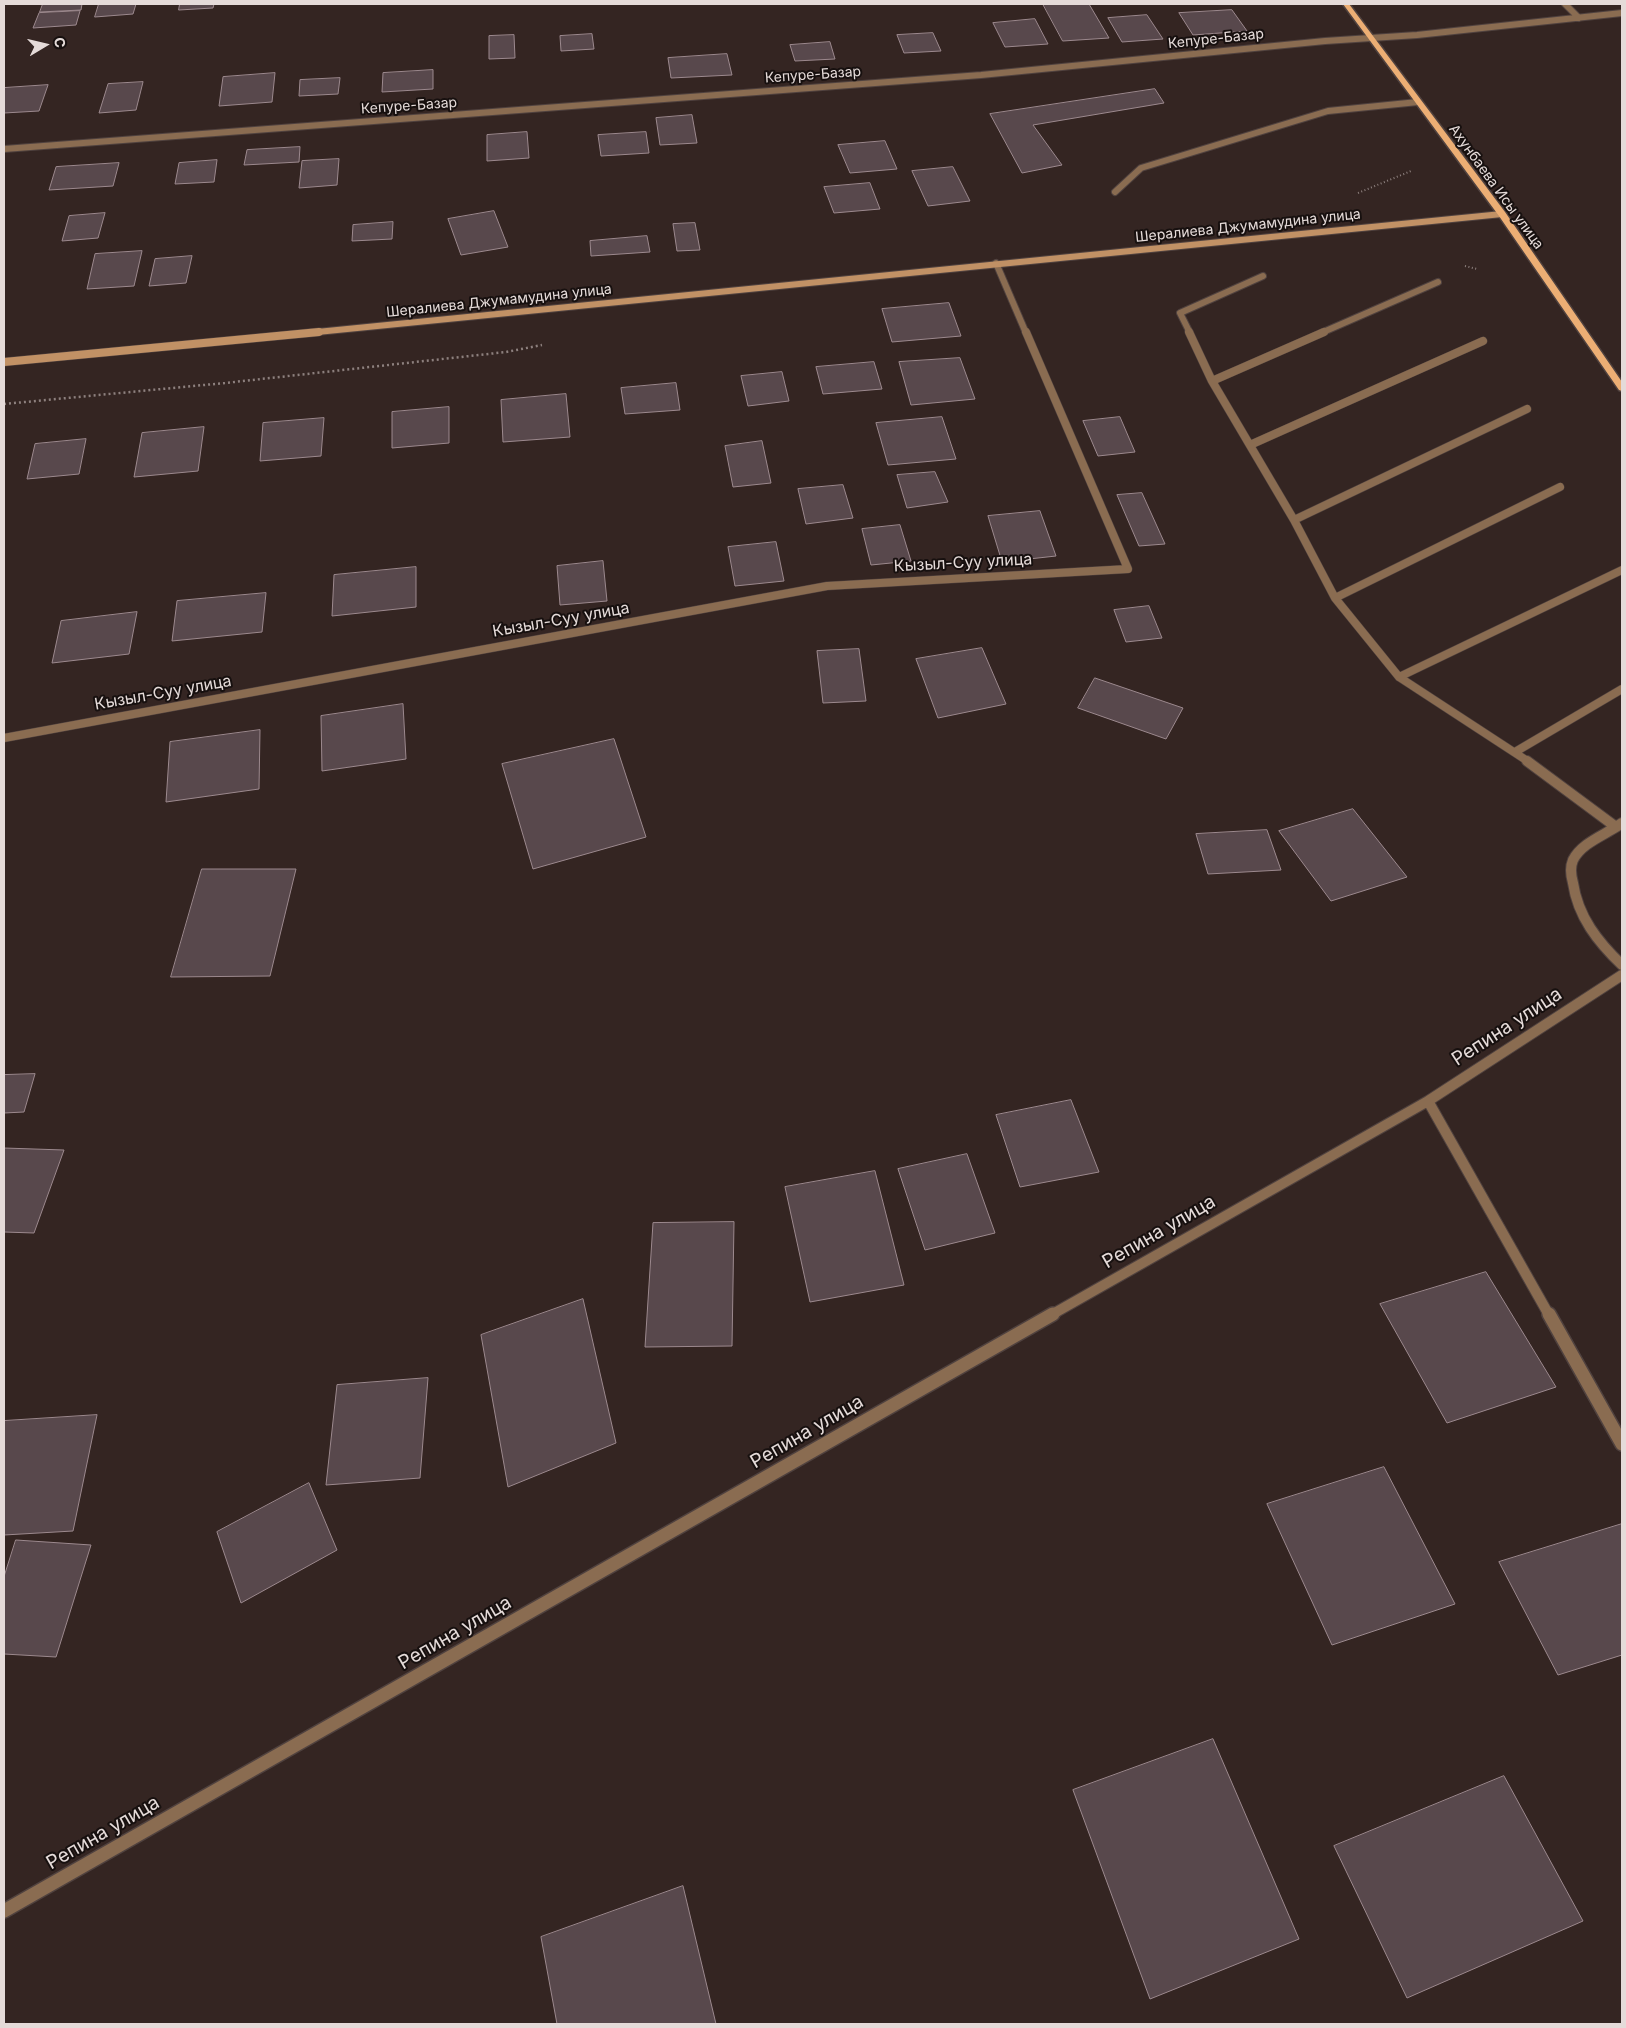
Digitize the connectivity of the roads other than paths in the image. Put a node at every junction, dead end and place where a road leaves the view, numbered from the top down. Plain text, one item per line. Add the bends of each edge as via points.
1 (1346, 4) edge
2 (1565, 4) edge
3 (1622, 13) edge
4 (1579, 18) junction
5 (1372, 38) junction
6 (1418, 102) junction
7 (4, 149) edge
8 (1115, 192) dead end
9 (1502, 214) junction
10 (996, 263) junction
11 (1263, 276) dead end
12 (1438, 282) dead end
13 (1483, 341) dead end
14 (4, 362) edge
15 (1212, 381) junction
16 (1622, 388) edge
17 (1527, 409) dead end
18 (1250, 445) junction
19 (1560, 487) dead end
20 (1294, 520) junction
21 (1622, 570) edge
22 (1335, 598) junction
23 (1399, 677) junction
24 (1622, 689) edge
25 (4, 738) edge
26 (1515, 752) junction
27 (1619, 825) edge
28 (1622, 965) edge
29 (1622, 975) edge
30 (1428, 1100) junction
31 (1622, 1444) edge
32 (4, 1911) edge

1 - 5 main road, Ахунбаева Исы улица
2 - 4 street
3 - 4 street, Кепуре-Базар
4 - 5 street, Кепуре-Базар
5 - 6 main road, Ахунбаева Исы улица
5 - 7 street, Кепуре-Базар via 971,75
6 - 8 street via 1319,114 1141,168
6 - 9 main road, Ахунбаева Исы улица
9 - 10 street, Шералиева Джумамудина улица
9 - 16 main road, Ахунбаева Исы улица
10 - 14 street, Шералиева Джумамудина улица
10 - 25 street, Кызыл-Суу улица via 1128,569 827,586
11 - 15 street via 1180,313
12 - 15 street
13 - 18 street
15 - 18 street
17 - 20 street
18 - 20 street
19 - 22 street
20 - 22 street
21 - 23 street
22 - 23 street
23 - 26 street
24 - 26 street
26 - 27 street
27 - 28 street via 1583,849 1573,861 1571,875 1579,910 1591,931
29 - 30 street, Репина улица
30 - 31 street
30 - 32 street, Репина улица

